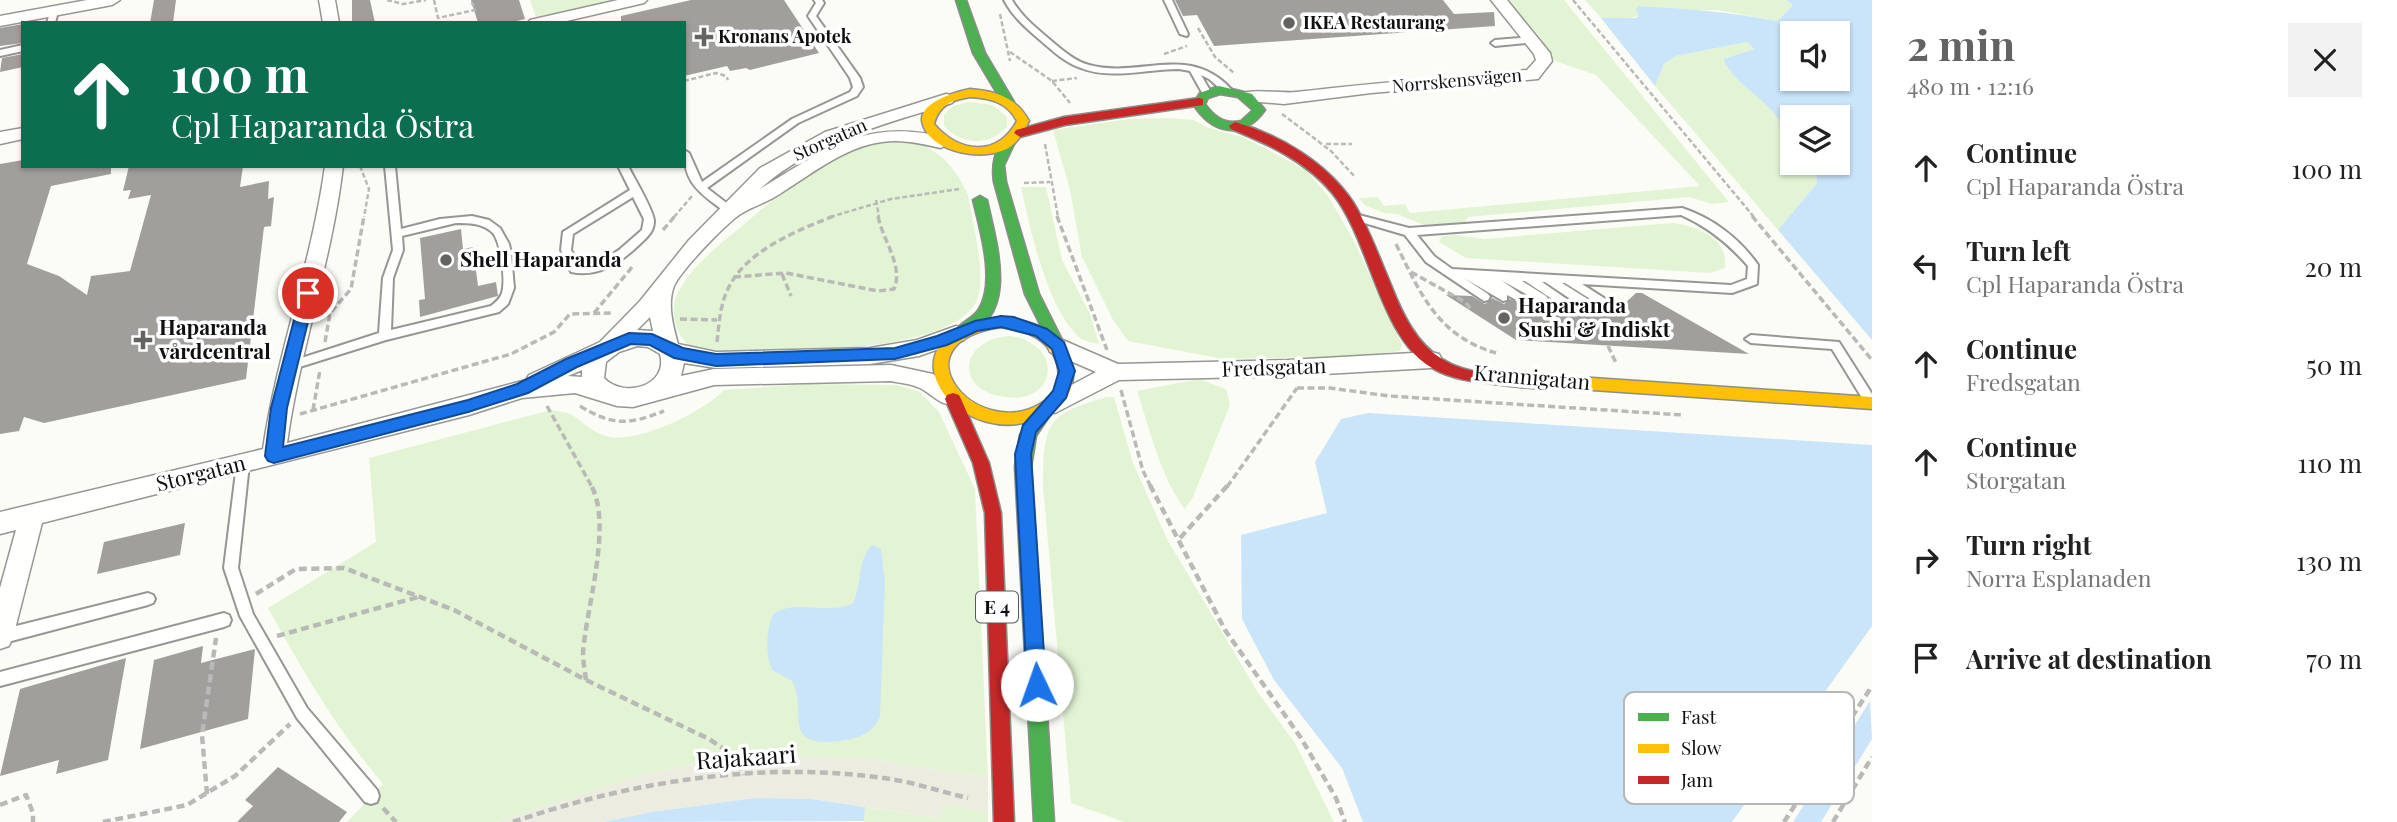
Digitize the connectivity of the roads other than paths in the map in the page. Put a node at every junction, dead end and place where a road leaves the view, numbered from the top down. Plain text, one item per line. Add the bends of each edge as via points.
1 (112, 0) edge
2 (327, 0) edge
3 (639, 0) edge
4 (818, 0) edge
5 (961, 0) edge
6 (1008, 0) edge
7 (1168, 0) edge
8 (1499, 0) edge
9 (52, 17) edge
10 (0, 21) edge
11 (331, 21) edge
12 (545, 21) edge
13 (1184, 34) dead end
14 (1532, 40) junction
15 (1495, 43) dead end
16 (21, 48) edge
17 (0, 52) edge
18 (1193, 69) junction
19 (957, 78) dead end
20 (1227, 90) junction
21 (1247, 96) junction
22 (947, 99) junction
23 (1284, 99) junction
24 (1204, 104) junction
25 (1013, 105) junction
26 (1258, 114) junction
27 (1078, 117) junction
28 (1235, 126) junction
29 (21, 133) edge
30 (0, 138) edge
31 (1014, 139) junction
32 (1272, 139) junction
33 (944, 144) junction
34 (686, 157) edge
35 (965, 164) dead end
36 (334, 168) edge
37 (390, 168) edge
38 (624, 168) edge
39 (700, 188) junction
40 (978, 188) dead end
41 (634, 192) junction
42 (732, 211) junction
43 (1353, 216) junction
44 (1409, 232) junction
45 (396, 234) junction
46 (1449, 273) junction
47 (1468, 275) junction
48 (1487, 276) junction
49 (1507, 277) junction
50 (1527, 278) junction
51 (1547, 279) junction
52 (1566, 280) junction
53 (1483, 296) dead end
54 (1503, 298) dead end
55 (1522, 299) dead end
56 (1542, 299) dead end
57 (1562, 300) dead end
58 (1582, 302) dead end
59 (1603, 303) dead end
60 (649, 317) junction
61 (962, 331) junction
62 (385, 336) junction
63 (1751, 339) dead end
64 (1058, 346) junction
65 (608, 348) junction
66 (669, 349) junction
67 (1431, 360) junction
68 (290, 366) junction
69 (1116, 372) junction
70 (522, 389) junction
71 (601, 391) junction
72 (652, 392) junction
73 (953, 399) junction
74 (1872, 403) edge
75 (1046, 409) junction
76 (274, 456) junction
77 (243, 464) junction
78 (32, 515) junction
79 (0, 523) edge
80 (148, 599) dead end
81 (221, 620) road end
82 (0, 637) edge
83 (0, 679) edge
84 (371, 796) dead end
85 (1004, 822) edge
86 (1044, 822) edge

1 - 9 street
2 - 11 street
3 - 12 street
4 - 39 lane via 812,16 858,88 841,101 795,121
5 - 25 main road, E 4 via 982,62
6 - 18 lane via 1019,18 1088,68
7 - 13 lane
8 - 14 street, Norrskensvägen
9 - 10 street
14 - 15 lane
14 - 23 street, Norrskensvägen via 1544,61 1532,75
16 - 17 lane
18 - 20 lane via 1210,74
18 - 24 lane
19 - 22 main road
20 - 21 main road
20 - 24 main road
21 - 23 street
21 - 26 main road, Krannigatan
22 - 25 main road via 976,93
22 - 33 main road via 933,108 928,120 931,132
22 - 42 street, Storgatan via 856,127 805,149 757,180
23 - 26 street
24 - 27 main road
24 - 28 main road, Krannigatan via 1219,123
25 - 27 main road
25 - 31 main road, E 4 via 1023,121
26 - 28 main road via 1248,124
26 - 32 main road, Krannigatan
27 - 31 main road
28 - 32 main road, Krannigatan
29 - 30 street
31 - 33 main road via 978,151
31 - 64 main road, E 4 via 999,160 1000,182 1028,284
32 - 43 main road, Krannigatan via 1324,178
33 - 35 main road
33 - 42 street, Storgatan via 898,133 863,141 821,159
34 - 39 lane
36 - 68 street via 326,221
37 - 45 lane
38 - 41 lane
39 - 42 lane
40 - 61 main road, E 4 via 989,243 991,295 982,318
41 - 41 lane via 568,232 566,250 575,269 590,271 613,262 648,231 649,219
42 - 60 street, Storgatan via 696,245 664,286
43 - 44 lane
43 - 67 main road, Krannigatan via 1402,322
44 - 46 lane via 1430,259
44 - 52 lane via 1682,212 1715,226 1753,265 1753,281 1732,289
45 - 62 lane via 398,250 388,278
45 - 62 lane via 457,220 491,224 504,243 510,289 506,301 495,309
46 - 47 lane
46 - 53 lane
47 - 48 lane
47 - 54 lane
48 - 49 lane
48 - 55 lane
49 - 50 lane
49 - 56 lane
50 - 51 lane
50 - 57 lane
51 - 52 lane
51 - 58 lane
52 - 59 lane
60 - 65 street, Storgatan
60 - 66 street, Storgatan
61 - 64 main road via 987,323 1014,323 1042,332
61 - 66 street via 919,348 870,356 716,360
61 - 73 main road, E 4 via 940,363 942,381
62 - 68 lane
63 - 74 lane via 1835,345
64 - 69 street, Fredsgatan
64 - 75 main road, E 4 via 1067,376
65 - 66 street, Storgatan via 645,338
65 - 70 street, Storgatan
65 - 71 street, Storgatan via 593,370 593,381
66 - 72 street, Storgatan via 672,371
67 - 69 street, Fredsgatan
67 - 74 main road, Krannigatan via 1450,370 1480,376
68 - 76 street
69 - 75 street, Fredsgatan
70 - 71 street, Storgatan via 575,383
70 - 76 street, Storgatan
71 - 72 street, Storgatan via 629,399
72 - 73 street via 713,377 891,373 925,380
73 - 75 main road via 972,412 999,419 1021,418
73 - 85 main road, E 4 via 981,463 993,513
75 - 86 main road, E 4 via 1028,429 1023,467
76 - 77 street, Storgatan
77 - 78 street, Storgatan
77 - 84 lane via 231,568 242,603 303,713
78 - 79 street, Storgatan
78 - 82 street
80 - 82 lane
81 - 83 lane

